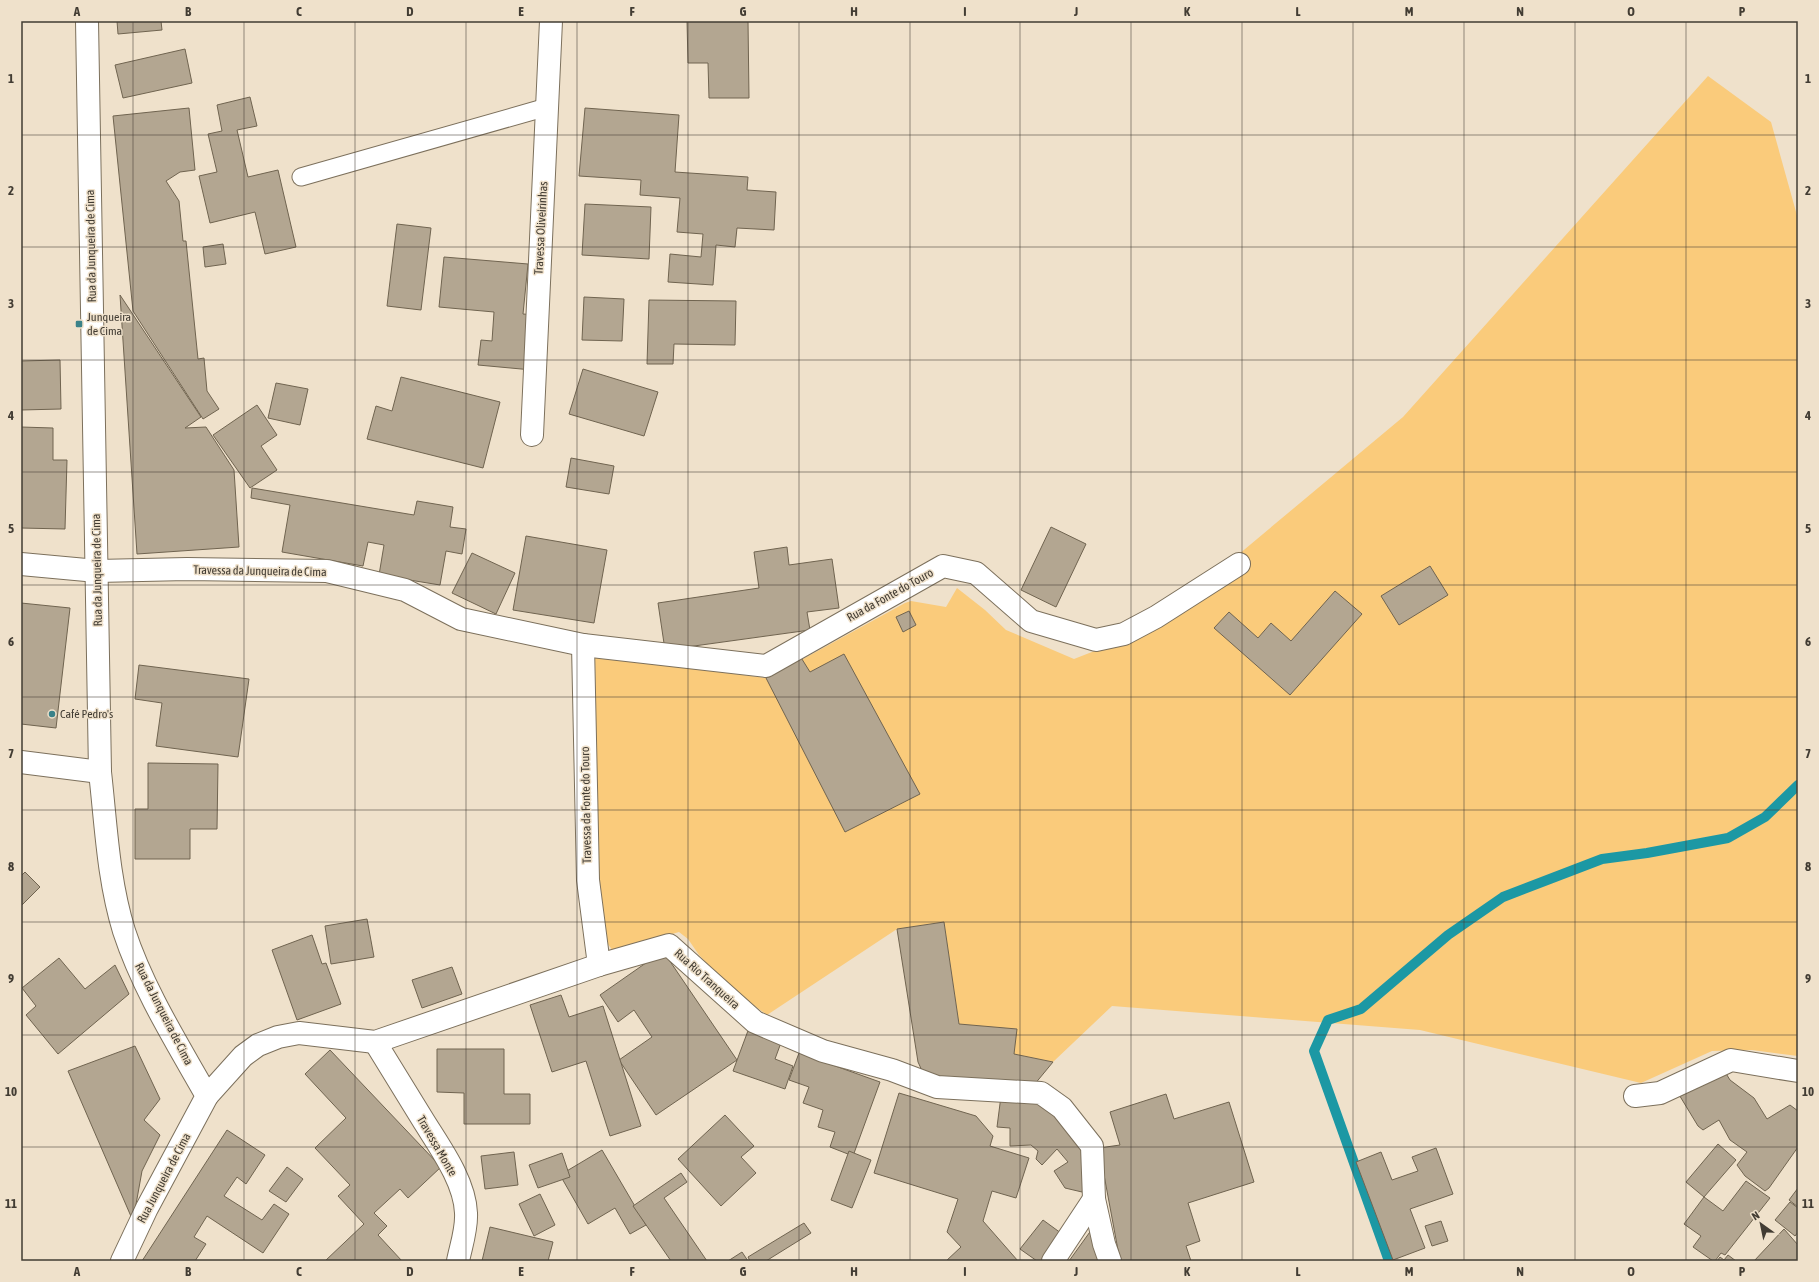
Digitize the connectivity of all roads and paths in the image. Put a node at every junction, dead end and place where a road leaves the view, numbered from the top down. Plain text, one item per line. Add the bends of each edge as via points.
1 (87, 21) edge
2 (551, 21) edge
3 (547, 107) junction
4 (301, 177) dead end
5 (532, 435) dead end
6 (21, 564) edge
7 (1239, 564) dead end
8 (97, 571) junction
9 (583, 645) junction
10 (21, 762) edge
11 (100, 772) junction
12 (599, 964) junction
13 (375, 1042) junction
14 (1798, 1071) edge
15 (207, 1096) junction
16 (1635, 1096) dead end
17 (1094, 1199) junction
18 (122, 1261) edge
19 (458, 1261) edge
20 (1053, 1261) edge
21 (1110, 1261) edge

1 - 8 street, Rua da Junqueira de Cima
2 - 3 street, Travessa Oliveirinhas
3 - 4 lane
3 - 5 street, Travessa Oliveirinhas
6 - 8 street, Travessa da Junqueira de Cima
7 - 9 street, Rua da Fonte do Touro via 1156,617 1124,634 1096,640 1031,621 976,573 943,566 766,666
8 - 9 street, Travessa da Junqueira de Cima via 328,571 405,590 461,619
8 - 11 street, Rua da Junqueira de Cima
9 - 12 street, Travessa da Fonte do Touro via 588,880
10 - 11 street
11 - 15 street, Rua da Junqueira de Cima via 110,865 124,931 141,975
12 - 13 street, Rua Rio Tranqueira
12 - 17 street, Rua Rio Tranqueira via 669,945 755,1022 823,1051 892,1070 937,1087 1041,1093 1062,1108 1092,1146
13 - 15 street, Rua Rio Tranqueira via 299,1033 278,1037 258,1045 243,1056
13 - 19 street, Travessa Monte via 442,1150 462,1193 466,1212
14 - 16 street via 1732,1060 1660,1093
15 - 18 street, Rua Junqueira de Cima via 147,1208
17 - 20 street
17 - 21 street, Rua Rio Tranqueira

